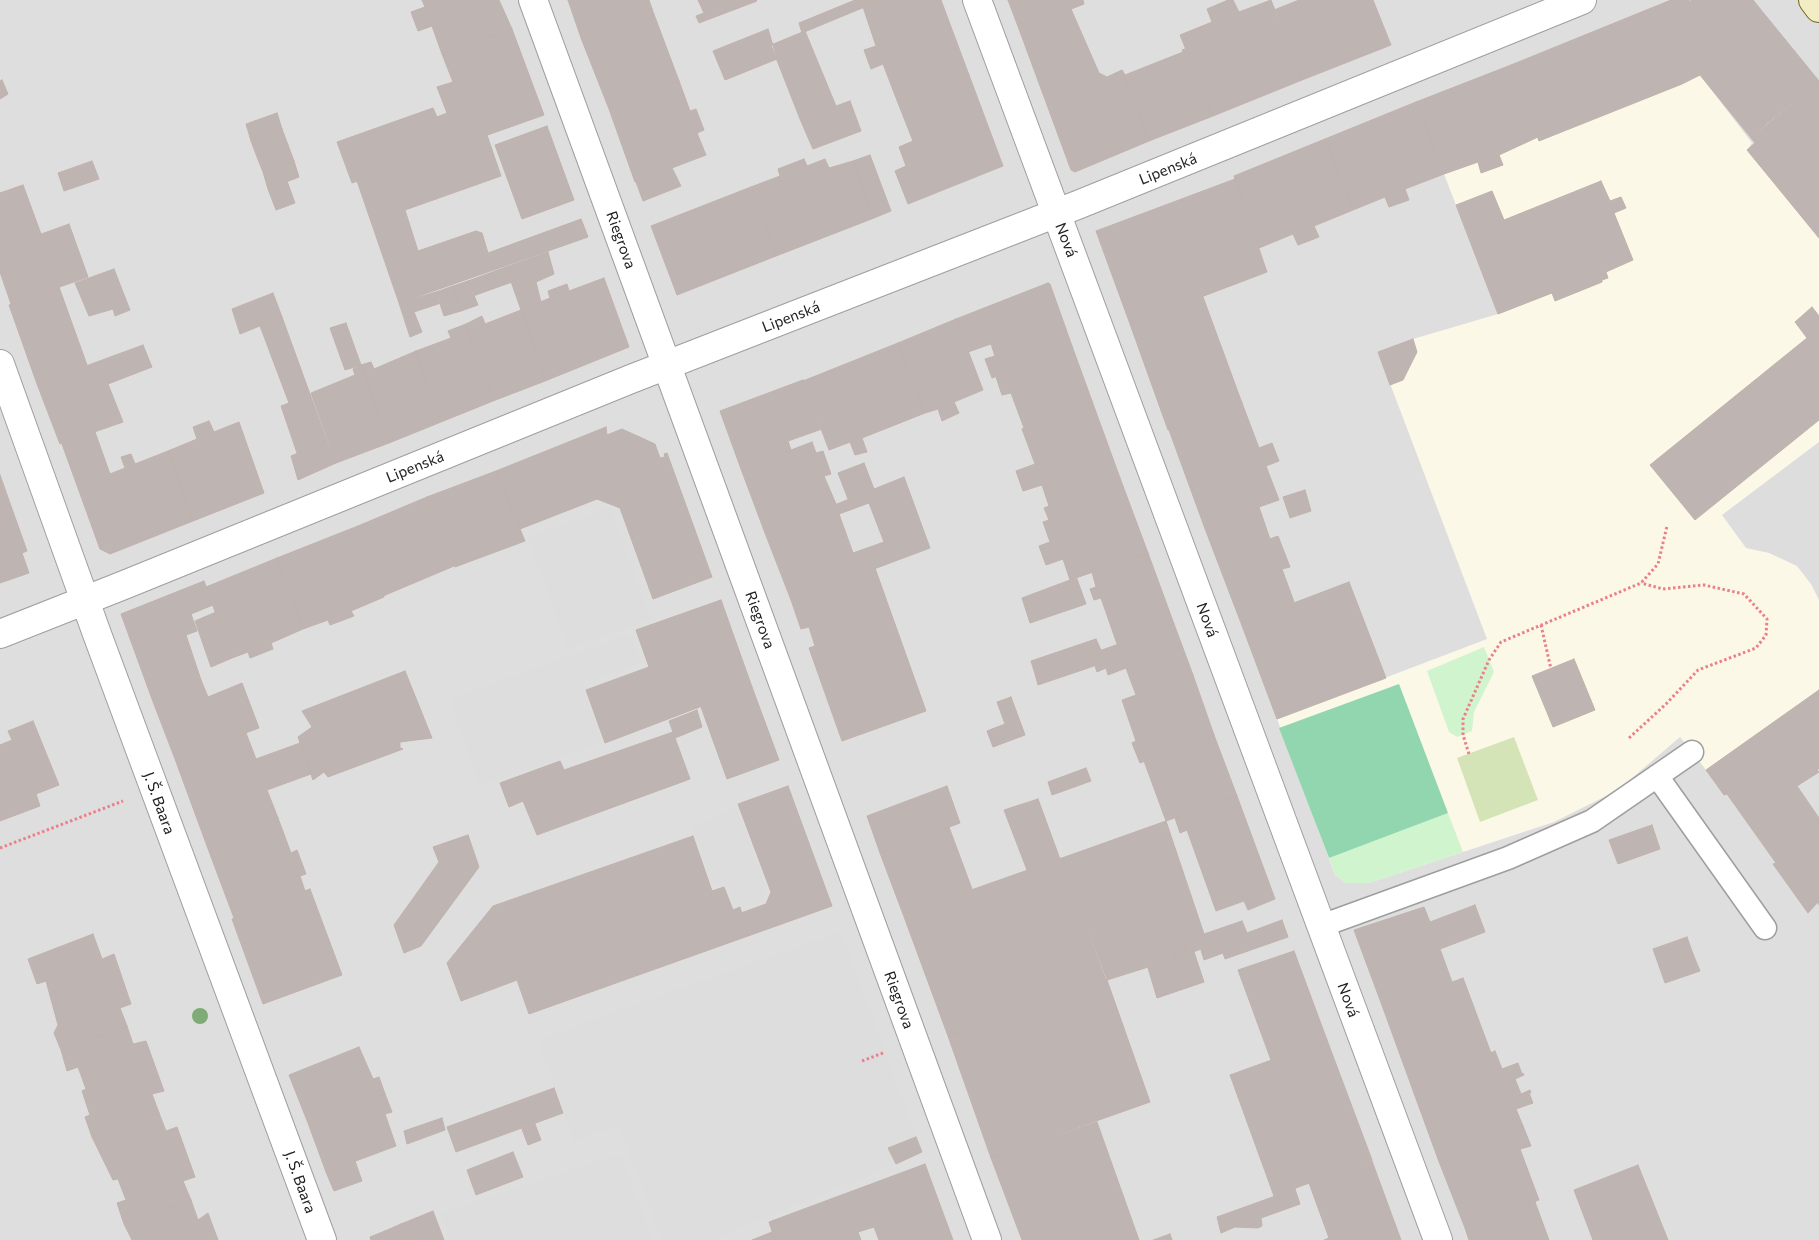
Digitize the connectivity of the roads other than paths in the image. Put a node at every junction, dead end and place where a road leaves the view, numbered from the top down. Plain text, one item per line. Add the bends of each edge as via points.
1 (533, 0) edge
2 (977, 0) edge
3 (1582, 0) edge
4 (1813, 0) edge
5 (1819, 8) edge
6 (1056, 214) junction
7 (0, 364) edge
8 (666, 366) junction
9 (84, 601) junction
10 (0, 634) edge
11 (1692, 752) dead end
12 (1657, 776) junction
13 (1321, 926) junction
14 (1765, 928) dead end
15 (322, 1240) edge
16 (987, 1240) edge
17 (1438, 1240) edge

1 - 8 street, Riegrova
2 - 6 street, Nová
3 - 6 street, Lipenská
4 - 5 street
6 - 8 street, Lipenská
6 - 13 street, Nová
7 - 9 street, J. Š. Baara
8 - 9 street, Lipenská
8 - 16 street, Riegrova
9 - 10 street, Lipenská
9 - 15 street, J. Š. Baara
11 - 12 lane
12 - 13 lane via 1592,821 1508,858
12 - 14 lane
13 - 17 street, Nová

